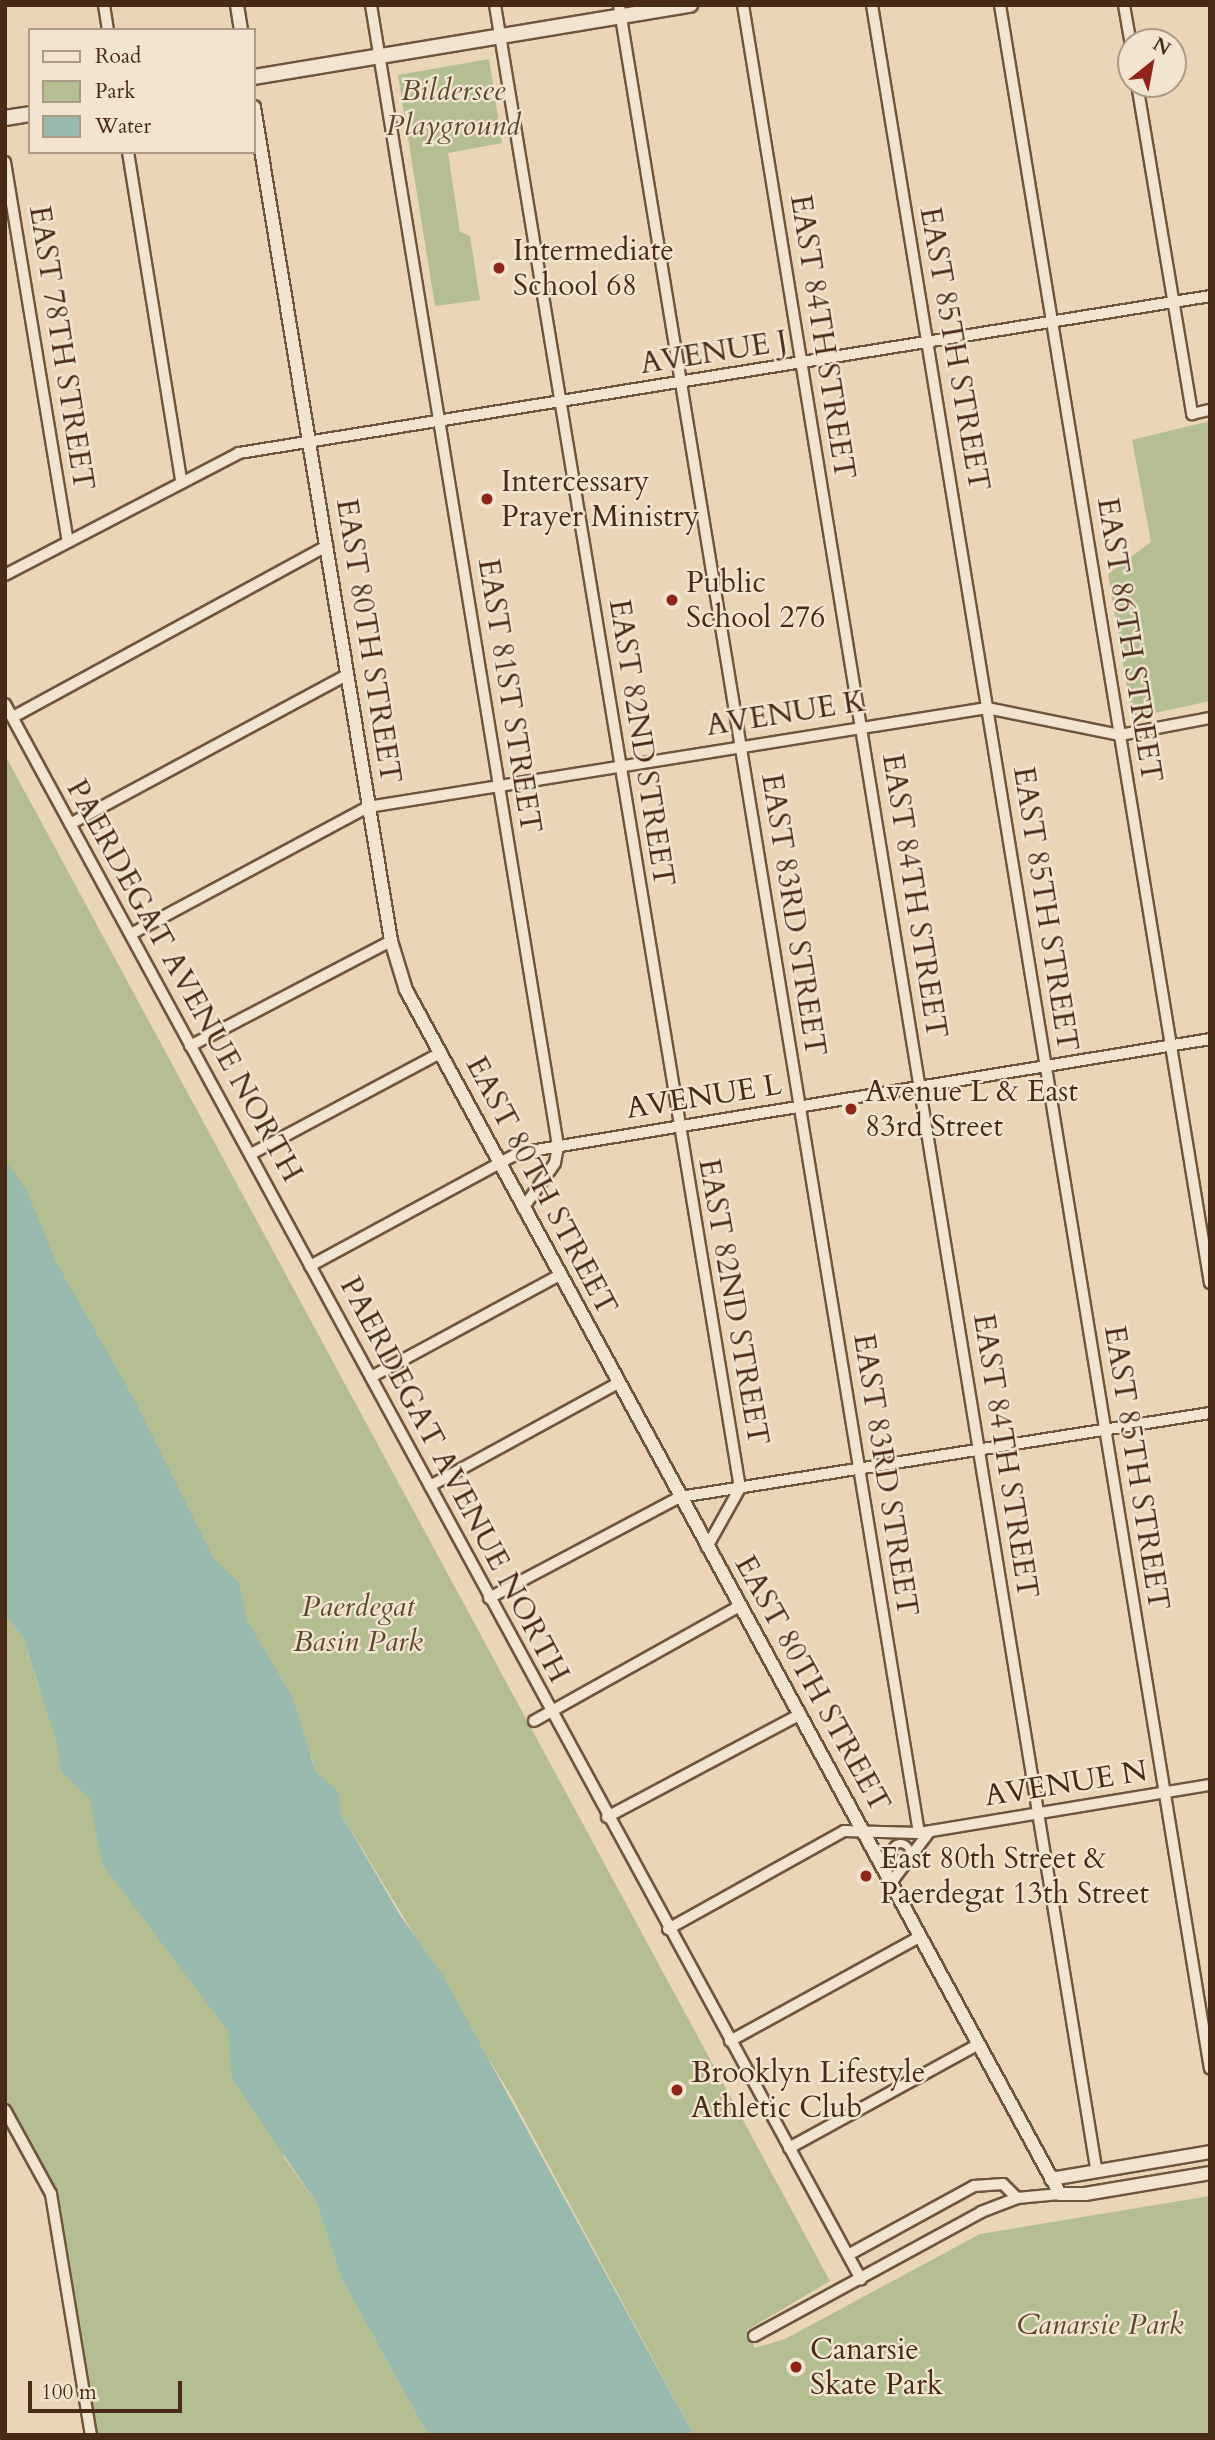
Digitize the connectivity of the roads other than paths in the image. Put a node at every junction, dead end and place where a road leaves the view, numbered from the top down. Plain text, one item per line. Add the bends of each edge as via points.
1 (104, 5) edge
2 (237, 5) edge
3 (371, 5) edge
4 (495, 5) edge
5 (690, 5) edge
6 (743, 5) edge
7 (872, 5) edge
8 (1000, 5) edge
9 (1124, 5) edge
10 (620, 11) edge
11 (108, 28) edge
12 (241, 28) edge
13 (1128, 28) edge
14 (500, 37) junction
15 (379, 56) junction
16 (256, 77) edge
17 (1140, 98) edge
18 (28, 114) edge
19 (5, 118) edge
20 (256, 119) edge
21 (128, 154) edge
22 (5, 162) edge
23 (1210, 296) edge
24 (1174, 302) junction
25 (1052, 323) junction
26 (927, 343) junction
27 (802, 363) junction
28 (681, 384) junction
29 (560, 403) junction
30 (1210, 410) edge
31 (439, 423) junction
32 (309, 444) junction
33 (181, 481) junction
34 (68, 542) junction
35 (327, 545) junction
36 (5, 575) edge
37 (347, 675) junction
38 (5, 704) edge
39 (987, 708) junction
40 (13, 717) junction
41 (1210, 718) edge
42 (861, 726) junction
43 (1121, 735) junction
44 (740, 746) junction
45 (620, 765) junction
46 (499, 785) junction
47 (368, 807) junction
48 (70, 824) junction
49 (131, 934) junction
50 (391, 941) junction
51 (1210, 1039) edge
52 (1171, 1045) junction
53 (190, 1046) junction
54 (439, 1053) junction
55 (1045, 1066) junction
56 (920, 1087) junction
57 (800, 1107) junction
58 (679, 1126) junction
59 (558, 1146) junction
60 (251, 1154) junction
61 (499, 1163) junction
62 (524, 1207) junction
63 (310, 1266) junction
64 (560, 1275) junction
65 (1210, 1283) edge
66 (371, 1377) junction
67 (618, 1383) junction
68 (1210, 1413) edge
69 (1105, 1430) junction
70 (979, 1450) junction
71 (859, 1470) junction
72 (430, 1486) junction
73 (740, 1488) junction
74 (680, 1497) junction
75 (707, 1547) junction
76 (489, 1598) junction
77 (740, 1606) junction
78 (551, 1712) junction
79 (799, 1715) junction
80 (534, 1721) dead end
81 (1210, 1784) edge
82 (1164, 1792) junction
83 (1039, 1813) junction
84 (607, 1817) junction
85 (930, 1831) junction
86 (863, 1832) junction
87 (919, 1833) junction
88 (890, 1884) junction
89 (668, 1929) junction
90 (919, 1937) junction
91 (730, 2041) junction
92 (977, 2045) junction
93 (1210, 2068) edge
94 (5, 2110) edge
95 (789, 2148) junction
96 (1210, 2152) edge
97 (1096, 2168) junction
98 (1210, 2174) edge
99 (1051, 2179) junction
100 (1060, 2194) junction
101 (1017, 2198) junction
102 (848, 2255) junction
103 (861, 2279) junction
104 (754, 2336) dead end
105 (91, 2435) edge

1 - 11 street
2 - 12 street
3 - 15 street, EAST 81ST STREET
4 - 14 street, EAST 82ND STREET
5 - 10 main road
6 - 27 street, EAST 84TH STREET
7 - 26 street, EAST 85TH STREET
8 - 25 street, EAST 86TH STREET
9 - 13 street
10 - 14 main road
10 - 28 street, EAST 83RD STREET
14 - 15 main road
14 - 29 street, EAST 82ND STREET
15 - 16 main road
15 - 31 street, EAST 81ST STREET
17 - 24 street
18 - 19 main road
20 - 32 street, EAST 80TH STREET
21 - 33 street
22 - 34 street, EAST 78TH STREET
23 - 24 street, AVENUE J
24 - 25 street, AVENUE J
24 - 30 street via 1192,414
25 - 26 street, AVENUE J
25 - 43 street, EAST 86TH STREET
26 - 27 street, AVENUE J
26 - 39 street, EAST 85TH STREET
27 - 28 street, AVENUE J
27 - 42 street, EAST 84TH STREET
28 - 29 street, AVENUE J
28 - 44 street, EAST 83RD STREET
29 - 31 street, AVENUE J
29 - 45 street, EAST 82ND STREET
31 - 32 street, AVENUE J
31 - 46 street, EAST 81ST STREET
32 - 33 street, AVENUE J via 239,453
32 - 35 street, EAST 80TH STREET
33 - 34 street, AVENUE J
34 - 36 street, AVENUE J
35 - 37 street, EAST 80TH STREET
35 - 40 street
37 - 47 street, EAST 80TH STREET
37 - 48 street
38 - 40 street, PAERDEGAT AVENUE NORTH
39 - 42 street, AVENUE K
39 - 43 street, AVENUE K
39 - 55 street, EAST 85TH STREET
40 - 48 street, PAERDEGAT AVENUE NORTH
41 - 43 street, AVENUE K
42 - 44 street, AVENUE K
42 - 56 street, EAST 84TH STREET
43 - 52 street, EAST 86TH STREET
44 - 45 street, AVENUE K
44 - 57 street, EAST 83RD STREET
45 - 46 street, AVENUE K
45 - 58 street, EAST 82ND STREET
46 - 47 street, AVENUE K
46 - 59 street, EAST 81ST STREET
47 - 49 street, AVENUE K
47 - 50 street, EAST 80TH STREET
48 - 49 street, PAERDEGAT AVENUE NORTH
49 - 53 street, PAERDEGAT AVENUE NORTH
50 - 53 street
50 - 54 street, EAST 80TH STREET via 406,990
51 - 52 street, AVENUE L
52 - 55 street, AVENUE L
52 - 65 street, EAST 86TH STREET
53 - 60 street, PAERDEGAT AVENUE NORTH
54 - 60 street
54 - 61 street, EAST 80TH STREET
55 - 56 street, AVENUE L
55 - 69 street, EAST 85TH STREET
56 - 57 street, AVENUE L
56 - 70 street, EAST 84TH STREET
57 - 58 street, AVENUE L
57 - 71 street, EAST 83RD STREET
58 - 59 street, AVENUE L
58 - 73 street, EAST 82ND STREET
59 - 61 street, AVENUE L via 517,1153
59 - 62 street via 555,1163
60 - 63 street, PAERDEGAT AVENUE NORTH
61 - 62 street, EAST 80TH STREET
61 - 63 street, AVENUE L
62 - 64 street, EAST 80TH STREET
63 - 66 street, PAERDEGAT AVENUE NORTH
64 - 66 street
64 - 67 street, EAST 80TH STREET
66 - 72 street, PAERDEGAT AVENUE NORTH
67 - 72 street
67 - 74 street, EAST 80TH STREET
68 - 69 street
69 - 70 street
69 - 82 street, EAST 85TH STREET
70 - 71 street
70 - 83 street, EAST 84TH STREET
71 - 73 street
71 - 87 street, EAST 83RD STREET
72 - 76 street, PAERDEGAT AVENUE NORTH
73 - 74 street
73 - 75 street
74 - 75 street, EAST 80TH STREET
74 - 76 street
75 - 77 street, EAST 80TH STREET
76 - 78 street, PAERDEGAT AVENUE NORTH
77 - 78 street
77 - 79 street, EAST 80TH STREET
78 - 80 street
78 - 84 street, PAERDEGAT AVENUE NORTH
79 - 84 street
79 - 86 street, EAST 80TH STREET
81 - 82 street, AVENUE N
82 - 83 street, AVENUE N
82 - 93 street, EAST 85TH STREET
83 - 85 street, AVENUE N
83 - 97 street, EAST 84TH STREET
84 - 89 street, PAERDEGAT AVENUE NORTH
85 - 87 street, AVENUE N
85 - 88 street
86 - 87 street, AVENUE N
86 - 88 street, EAST 80TH STREET
86 - 89 street, AVENUE N via 844,1831
88 - 90 street, EAST 80TH STREET
89 - 91 street, PAERDEGAT AVENUE NORTH
90 - 91 street
90 - 92 street, EAST 80TH STREET
91 - 95 street, PAERDEGAT AVENUE NORTH
92 - 95 street
92 - 99 street, EAST 80TH STREET
94 - 105 street via 51,2194
95 - 102 street, PAERDEGAT AVENUE NORTH
96 - 97 street
97 - 99 street
98 - 100 street
99 - 100 street, EAST 80TH STREET
100 - 101 street
101 - 102 street via 1003,2184 974,2186
101 - 103 street via 981,2211
102 - 103 street, PAERDEGAT AVENUE NORTH
103 - 104 street

